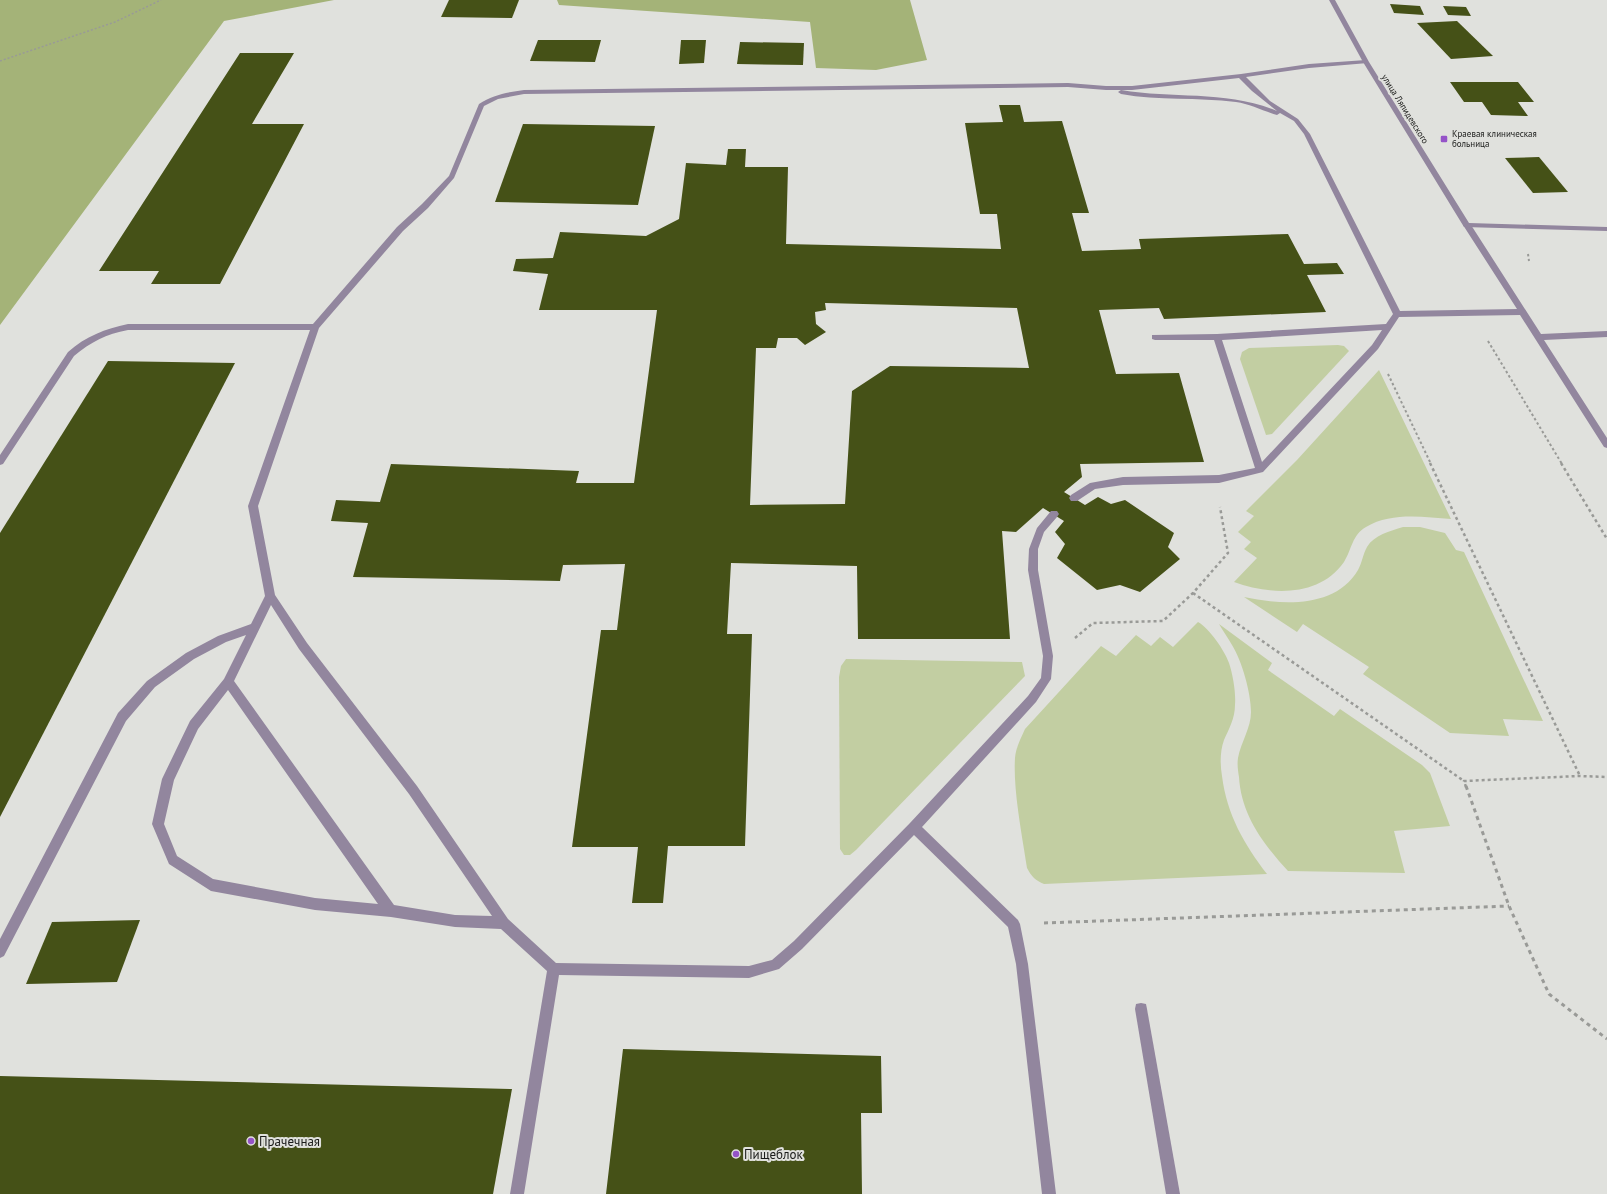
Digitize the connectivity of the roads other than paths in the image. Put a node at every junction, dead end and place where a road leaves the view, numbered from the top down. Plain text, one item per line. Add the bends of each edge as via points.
1 (1332, 0) edge
2 (1366, 62) junction
3 (1241, 76) junction
4 (1106, 88) junction
5 (1296, 120) junction
6 (1467, 225) junction
7 (1607, 229) edge
8 (1522, 312) junction
9 (1397, 314) junction
10 (315, 327) junction
11 (1388, 327) junction
12 (1607, 334) edge
13 (1155, 337) dead end
14 (1217, 337) junction
15 (1538, 337) junction
16 (1607, 445) edge
17 (0, 462) edge
18 (1260, 470) junction
19 (1074, 498) dead end
20 (1054, 514) dead end
21 (270, 596) junction
22 (255, 627) junction
23 (228, 682) junction
24 (914, 827) junction
25 (391, 911) junction
26 (504, 923) junction
27 (0, 952) edge
28 (554, 969) junction
29 (1141, 1009) dead end
30 (517, 1194) edge
31 (1049, 1194) edge
32 (1173, 1194) edge

1 - 2 street, улица Ляпидевского
2 - 3 street via 1308,66
2 - 6 street, улица Ляпидевского
3 - 4 street via 1132,88
3 - 5 street via 1268,102
4 - 5 street via 1160,98 1236,100
4 - 10 street via 1068,85 524,92 503,95 481,105 452,177 400,229
5 - 9 street via 1307,134
6 - 7 street
6 - 8 street, улица Ляпидевского
8 - 9 street
8 - 15 street, улица Ляпидевского
9 - 11 street
10 - 17 street via 128,327 106,331 85,341 71,354
10 - 21 street via 253,506
11 - 14 street
11 - 18 street via 1375,347
12 - 15 street
13 - 14 street
14 - 18 street
15 - 16 street, улица Ляпидевского
18 - 19 street via 1219,479 1123,481 1093,486
20 - 24 street via 1046,520 1039,532 1033,548 1032,567 1049,661 1047,678 1032,699
21 - 22 street
21 - 26 street via 303,646 413,790
22 - 23 street
22 - 27 street via 222,639 190,656 151,684 122,717
23 - 25 street
23 - 25 street via 194,725 168,779 158,824 173,860 211,885 315,904
24 - 28 street via 798,945 775,965 750,972
24 - 31 street via 1014,924 1022,964
25 - 26 street via 454,921
26 - 28 street
28 - 30 street
29 - 32 street

